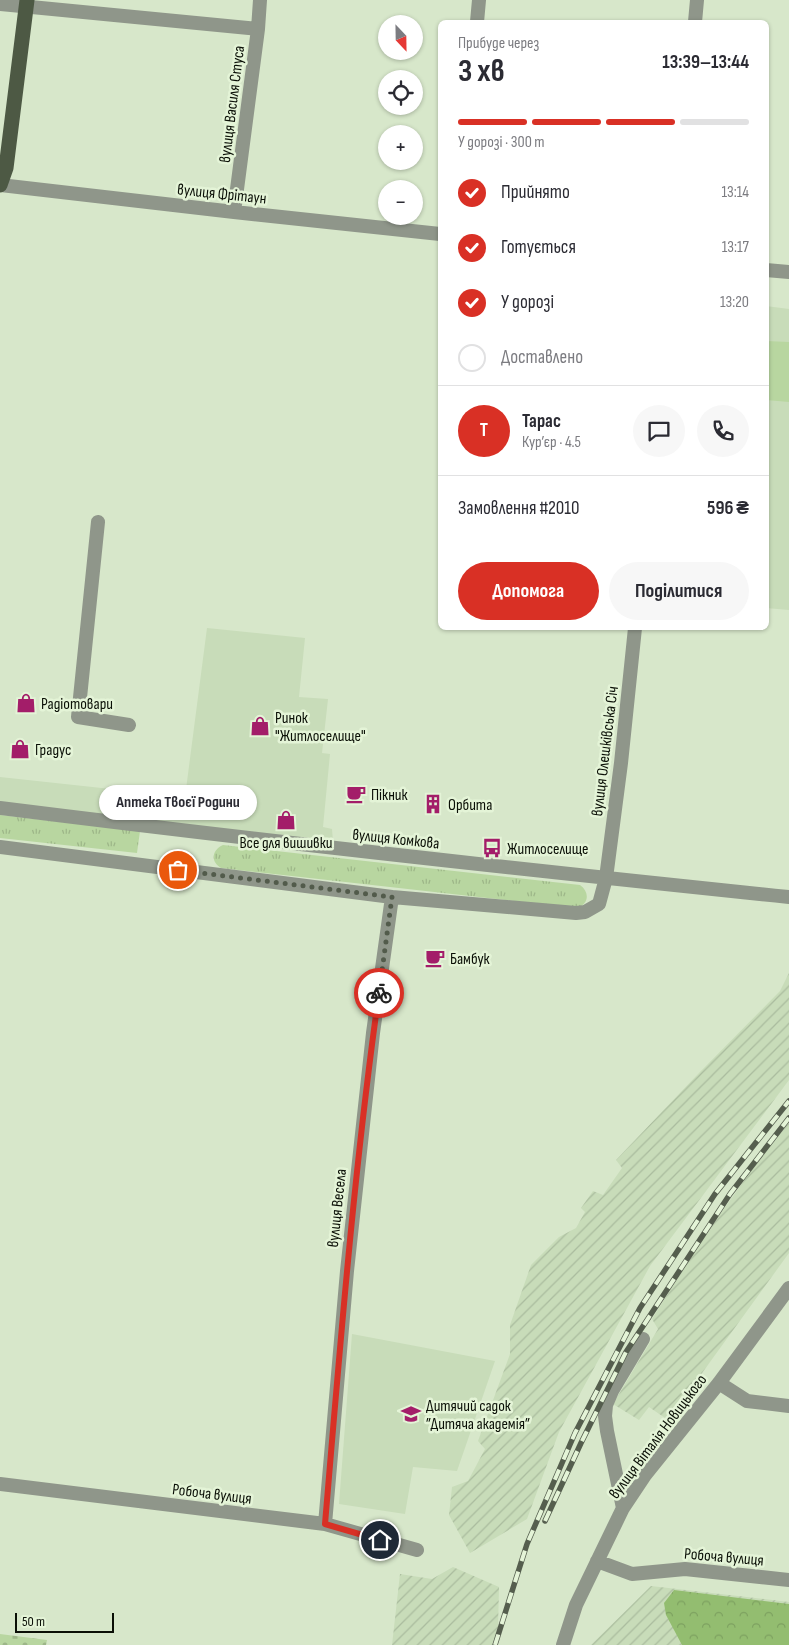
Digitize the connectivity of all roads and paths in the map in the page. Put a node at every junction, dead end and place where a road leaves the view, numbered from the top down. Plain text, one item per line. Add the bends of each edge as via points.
1 (260, 0) edge
2 (479, 0) edge
3 (697, 0) edge
4 (27, 3) edge
5 (0, 4) edge
6 (477, 20) edge
7 (694, 20) edge
8 (258, 29) junction
9 (0, 185) edge
10 (234, 212) junction
11 (438, 234) edge
12 (769, 270) edge
13 (789, 272) edge
14 (98, 522) dead end
15 (635, 630) edge
16 (129, 725) dead end
17 (0, 808) edge
18 (0, 847) edge
19 (606, 878) junction
20 (392, 897) junction
21 (789, 897) edge
22 (789, 1288) edge
23 (643, 1339) dead end
24 (719, 1383) junction
25 (789, 1406) edge
26 (0, 1484) edge
27 (623, 1508) junction
28 (325, 1524) junction
29 (417, 1550) dead end
30 (598, 1562) junction
31 (789, 1580) edge
32 (563, 1645) edge

1 - 8 street, вулиця Василя Стуса
2 - 6 street
3 - 7 street
4 - 5 street
4 - 8 street
4 - 9 main road via 6,168
8 - 10 street, вулиця Василя Стуса
9 - 10 street, вулиця Фрітаун
10 - 11 street, вулиця Фрітаун
12 - 13 street
14 - 16 street via 78,717
15 - 19 street, вулиця Олешківська Січ
17 - 19 street, вулиця Комкова
18 - 20 street
19 - 20 street, вулиця Олешківська Січ via 599,904 576,913
19 - 21 street, вулиця Комкова
20 - 28 street, вулиця Весела via 373,1033 348,1262
22 - 24 street, вулиця Віталія Новицького
23 - 27 street via 606,1405 606,1424
24 - 25 street via 747,1400
24 - 27 street, вулиця Віталія Новицького via 645,1475
26 - 28 street, Робоча вулиця
27 - 30 street, вулиця Віталія Новицького
28 - 29 street, Робоча вулиця
30 - 31 street, Робоча вулиця via 632,1574 685,1569
30 - 32 street, вулиця Віталія Новицького via 576,1605

